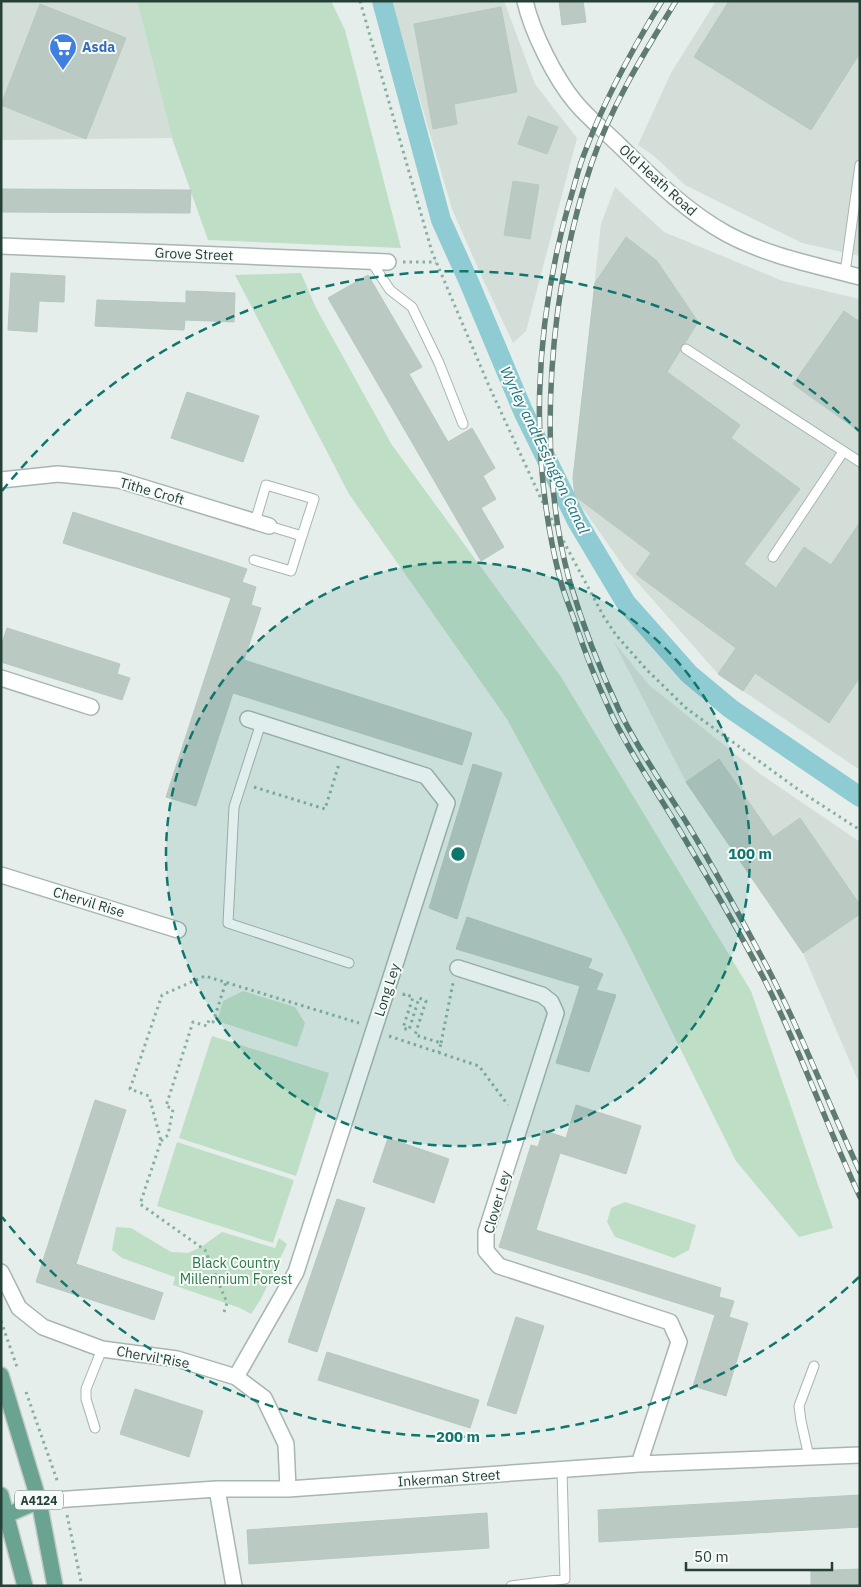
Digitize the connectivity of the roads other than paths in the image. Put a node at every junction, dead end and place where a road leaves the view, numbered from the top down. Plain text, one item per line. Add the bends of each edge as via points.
1 (525, 1) edge
2 (860, 165) edge
3 (1, 246) edge
4 (371, 261) junction
5 (388, 262) road end
6 (845, 273) junction
7 (860, 277) edge
8 (686, 348) dead end
9 (463, 424) dead end
10 (843, 452) junction
11 (860, 462) edge
12 (1, 480) edge
13 (262, 524) junction
14 (302, 536) junction
15 (773, 557) dead end
16 (254, 560) dead end
17 (1, 678) edge
18 (91, 707) dead end
19 (255, 721) joint
20 (1, 875) edge
21 (178, 930) dead end
22 (349, 963) dead end
23 (458, 968) road end
24 (1, 1272) edge
25 (102, 1349) junction
26 (814, 1366) dead end
27 (1, 1375) edge
28 (236, 1377) junction
29 (94, 1428) dead end
30 (860, 1455) edge
31 (809, 1457) junction
32 (639, 1464) junction
33 (562, 1470) junction
34 (217, 1489) junction
35 (288, 1489) junction
36 (2, 1499) edge
37 (39, 1501) junction
38 (8, 1515) junction
39 (25, 1586) edge
40 (55, 1586) edge
41 (234, 1586) edge
42 (511, 1586) edge

1 - 6 street, Old Heath Road via 528,16 554,71 575,102 658,183 700,217 728,234 771,252
2 - 6 lane
3 - 4 street, Grove Street
4 - 5 street, Grove Street
4 - 9 lane via 390,290 412,307
6 - 7 street, Old Heath Road
8 - 10 lane
10 - 11 lane
10 - 15 lane
12 - 13 street, Tithe Croft via 58,474 119,480
13 - 14 lane
13 - 14 lane via 266,485 314,499
14 - 16 lane via 291,571
17 - 18 street
19 - 22 lane via 234,807 228,923
19 - 28 street, Long Ley via 426,776 447,803 296,1272
20 - 21 street, Chervil Rise
23 - 32 street, Clover Ley via 542,995 552,1002 556,1012 486,1232 486,1251 499,1266 670,1322 679,1342
24 - 25 street, Chervil Rise via 19,1308 43,1327
25 - 28 street, Chervil Rise via 177,1359
25 - 29 lane via 86,1389
26 - 31 lane via 799,1406
27 - 37 main road, A4124
28 - 35 street, Chervil Rise via 264,1398 286,1444
30 - 31 street, Inkerman Street
31 - 32 street, Inkerman Street
32 - 33 street, Inkerman Street
33 - 35 street, Inkerman Street
33 - 42 lane via 565,1579
34 - 35 street, Inkerman Street
34 - 37 street, Inkerman Street
34 - 41 street
36 - 38 main road, A4124
37 - 38 main road
37 - 40 main road, A4124
38 - 39 main road, A4124

